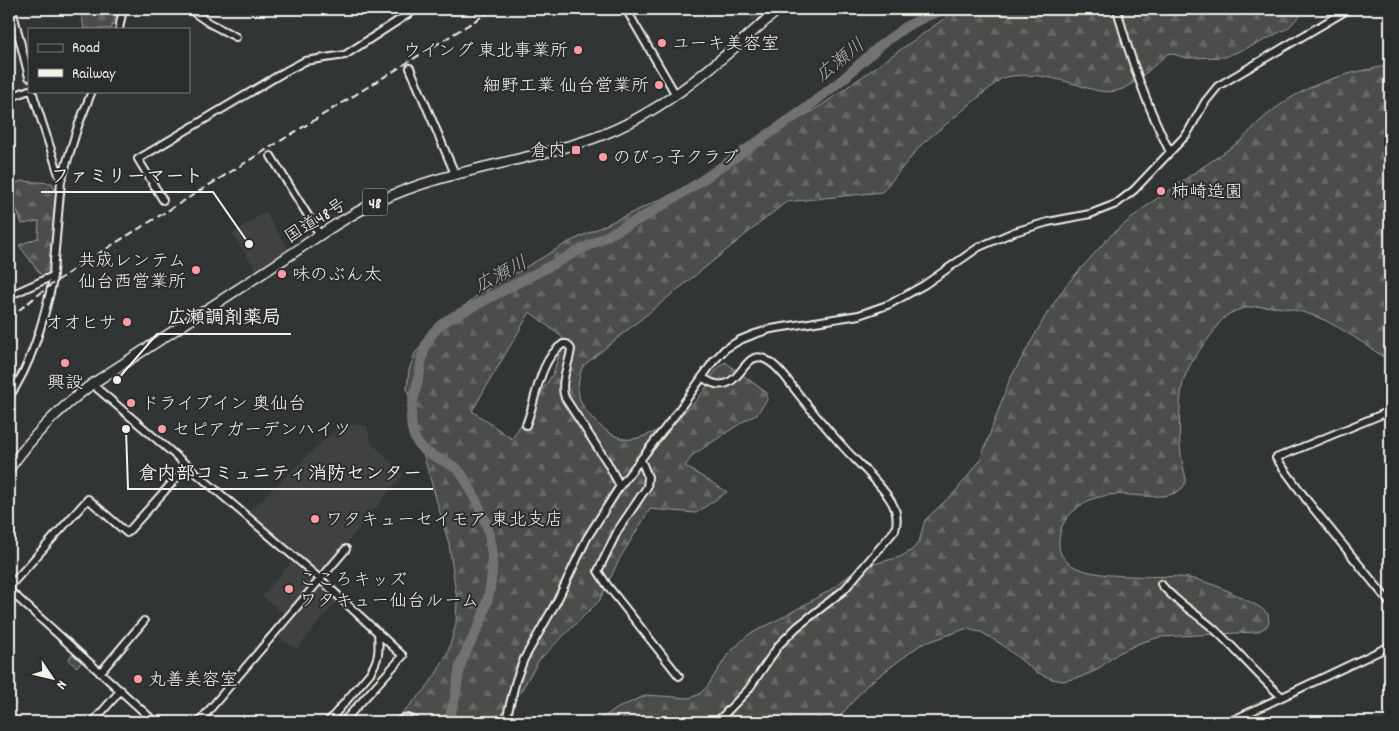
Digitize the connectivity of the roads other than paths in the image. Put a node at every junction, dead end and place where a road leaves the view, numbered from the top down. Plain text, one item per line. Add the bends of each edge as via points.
1 (12, 9) edge
2 (123, 9) edge
3 (189, 9) edge
4 (416, 9) edge
5 (626, 9) edge
6 (779, 9) edge
7 (1116, 9) edge
8 (1348, 9) edge
9 (119, 28) edge
10 (236, 37) dead end
11 (410, 68) dead end
12 (28, 73) edge
13 (28, 92) edge
14 (31, 92) edge
15 (92, 92) edge
16 (676, 95) junction
17 (9, 98) edge
18 (1170, 152) junction
19 (271, 156) dead end
20 (455, 174) junction
21 (61, 181) junction
22 (163, 200) dead end
23 (320, 235) junction
24 (53, 276) junction
25 (10, 294) edge
26 (702, 377) junction
27 (92, 384) junction
28 (9, 397) edge
29 (1390, 411) edge
30 (526, 425) dead end
31 (641, 460) junction
32 (188, 466) junction
33 (9, 469) edge
34 (620, 486) junction
35 (346, 549) dead end
36 (320, 579) junction
37 (1161, 584) dead end
38 (9, 589) edge
39 (1390, 603) edge
40 (144, 621) dead end
41 (378, 632) junction
42 (1390, 646) edge
43 (100, 673) junction
44 (679, 676) dead end
45 (121, 690) junction
46 (1282, 697) junction
47 (93, 722) edge
48 (155, 722) edge
49 (199, 722) edge
50 (328, 722) edge
51 (343, 722) edge
52 (398, 722) edge
53 (416, 722) edge
54 (504, 722) edge
55 (718, 722) edge
56 (1229, 722) edge

1 - 12 street
2 - 9 street
3 - 10 street
4 - 22 street via 345,55 305,61 286,71 138,160
5 - 16 street
6 - 16 highway, 国道48号 / 48
7 - 18 street via 1144,96
8 - 18 street via 1218,86 1187,134
11 - 20 street
13 - 17 street
14 - 21 street
15 - 21 street
16 - 20 highway, 国道48号 / 48 via 644,115 594,138
18 - 26 street via 1134,190 1108,208 1048,222 996,239 909,295 871,312 771,329 740,340 726,349
19 - 23 street
20 - 23 highway, 国道48号 / 48 via 376,202
21 - 24 street
23 - 27 highway, 国道48号 / 48
24 - 25 street
24 - 28 street via 27,368
26 - 31 street
26 - 55 street via 716,384 729,382 750,359 756,357 776,367 820,422 890,499 898,522 895,530 844,590 779,645 748,690
27 - 32 street
27 - 33 highway, 国道48号 / 48 via 43,426
29 - 39 street via 1276,458
30 - 34 street via 538,382 547,364 558,347 567,344 571,349 563,380 565,398
31 - 34 street
31 - 44 street via 648,477 647,486 618,530 598,571
32 - 36 street
32 - 38 street via 127,533 88,499
34 - 54 street via 587,538 524,659
35 - 36 street
36 - 41 street
36 - 49 street
37 - 46 street via 1168,594 1216,631
38 - 43 street
40 - 43 street
41 - 50 street via 376,664
41 - 51 street via 404,656
42 - 46 street
43 - 45 street
45 - 47 street
45 - 48 street
46 - 56 street
52 - 53 street via 403,718

